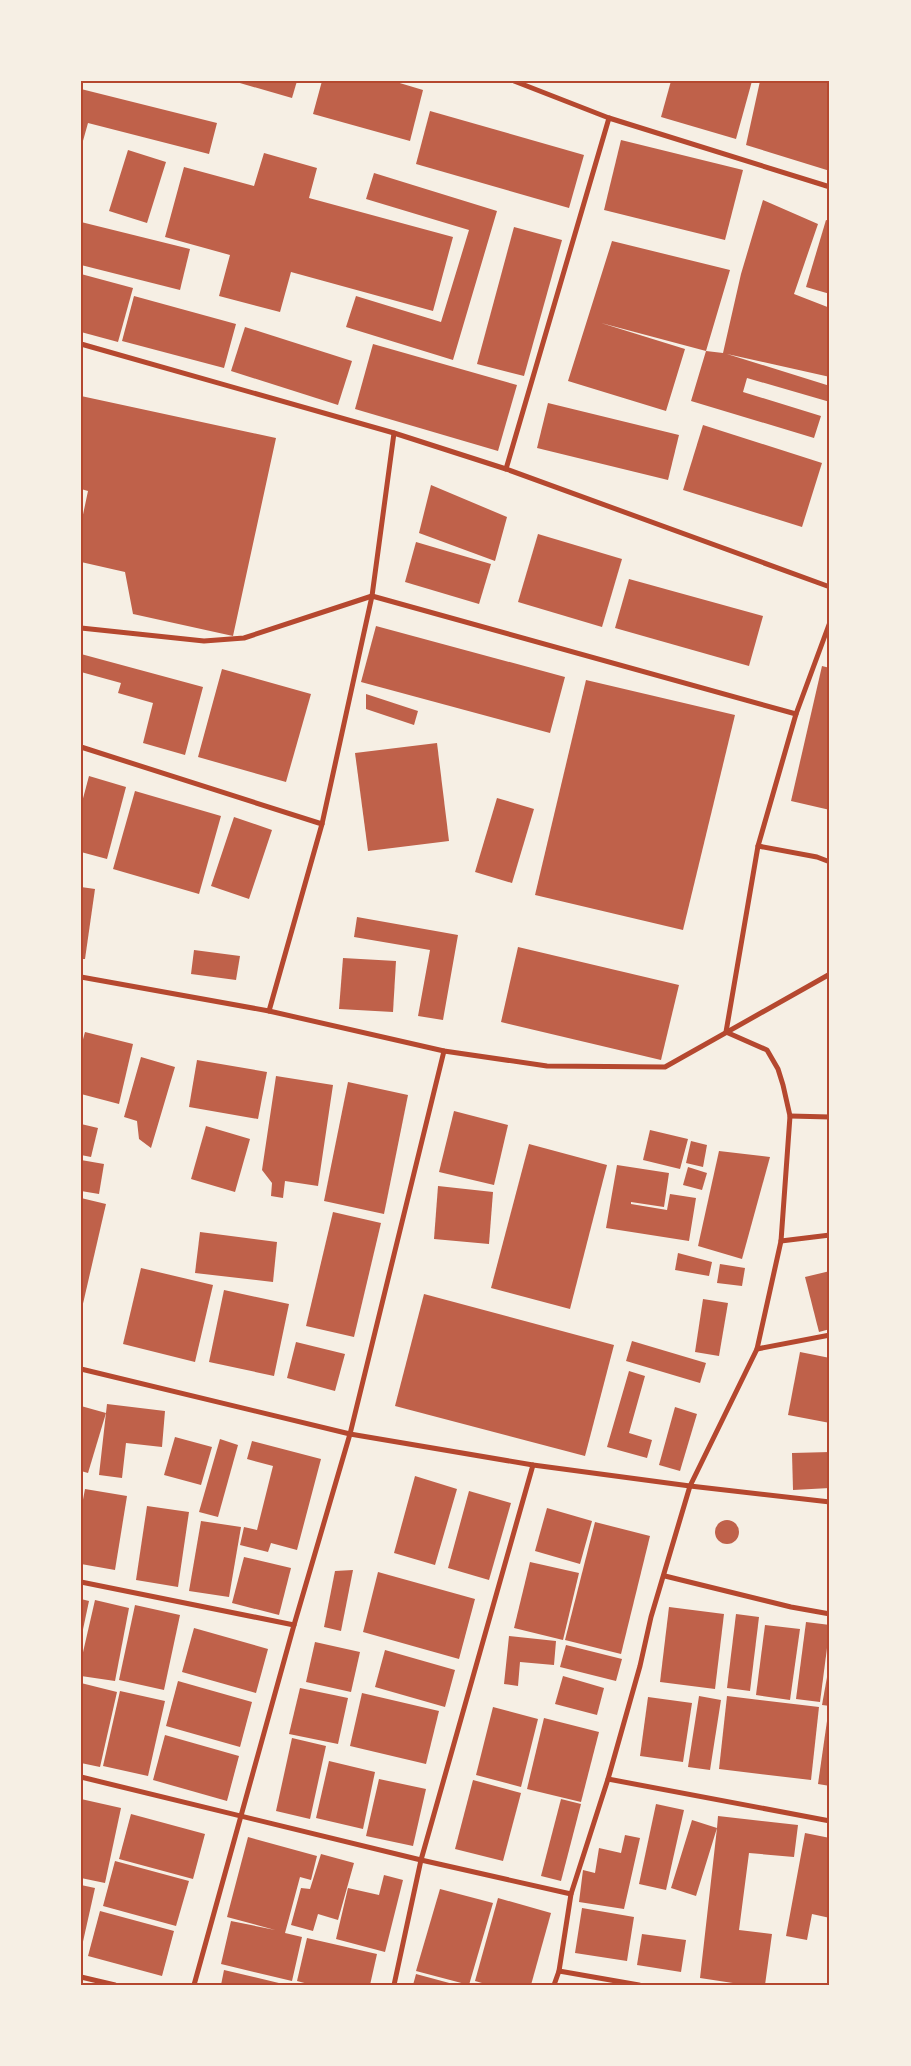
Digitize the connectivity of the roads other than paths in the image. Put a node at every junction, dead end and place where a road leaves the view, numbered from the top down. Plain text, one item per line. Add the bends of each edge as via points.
1 (514, 81) edge
2 (609, 118) junction
3 (830, 187) edge
4 (81, 344) edge
5 (394, 433) junction
6 (506, 469) junction
7 (830, 587) edge
8 (372, 596) junction
9 (830, 622) edge
10 (81, 628) edge
11 (796, 714) junction
12 (81, 747) edge
13 (322, 824) junction
14 (758, 846) junction
15 (830, 862) edge
16 (830, 974) edge
17 (81, 977) edge
18 (269, 1011) junction
19 (726, 1032) junction
20 (444, 1051) junction
21 (790, 1116) junction
22 (830, 1117) edge
23 (830, 1235) edge
24 (781, 1241) junction
25 (830, 1335) edge
26 (757, 1349) junction
27 (81, 1369) edge
28 (350, 1434) junction
29 (533, 1466) junction
30 (690, 1486) junction
31 (830, 1502) edge
32 (665, 1576) junction
33 (81, 1582) edge
34 (830, 1614) edge
35 (294, 1625) junction
36 (81, 1777) edge
37 (608, 1779) junction
38 (241, 1815) junction
39 (830, 1821) edge
40 (421, 1860) junction
41 (571, 1894) junction
42 (559, 1971) junction
43 (81, 1977) edge
44 (116, 1985) edge
45 (194, 1985) edge
46 (394, 1985) edge
47 (554, 1985) edge
48 (639, 1985) edge

1 - 2 street
2 - 3 street
2 - 6 street
4 - 5 street
5 - 6 street
5 - 8 street
6 - 7 street
8 - 10 street via 244,638 204,641
8 - 11 street
8 - 13 street
9 - 11 street
11 - 14 street
12 - 13 street
13 - 18 street
14 - 15 street
14 - 19 street
16 - 19 street
17 - 18 street
18 - 20 street
19 - 20 street via 665,1067 547,1066
19 - 21 street via 767,1050 784,1085
20 - 28 street
21 - 22 street
21 - 24 street
23 - 24 street
24 - 26 street
25 - 26 street
26 - 30 street
27 - 28 street
28 - 29 street
28 - 35 street
29 - 30 street
29 - 40 street
30 - 31 street
30 - 32 street
32 - 34 street
32 - 37 street
33 - 35 street
35 - 38 street
36 - 38 street
37 - 39 street
37 - 41 street
38 - 40 street
38 - 45 street
40 - 41 street
40 - 46 street
41 - 42 street
42 - 47 street
42 - 48 street
43 - 44 street

